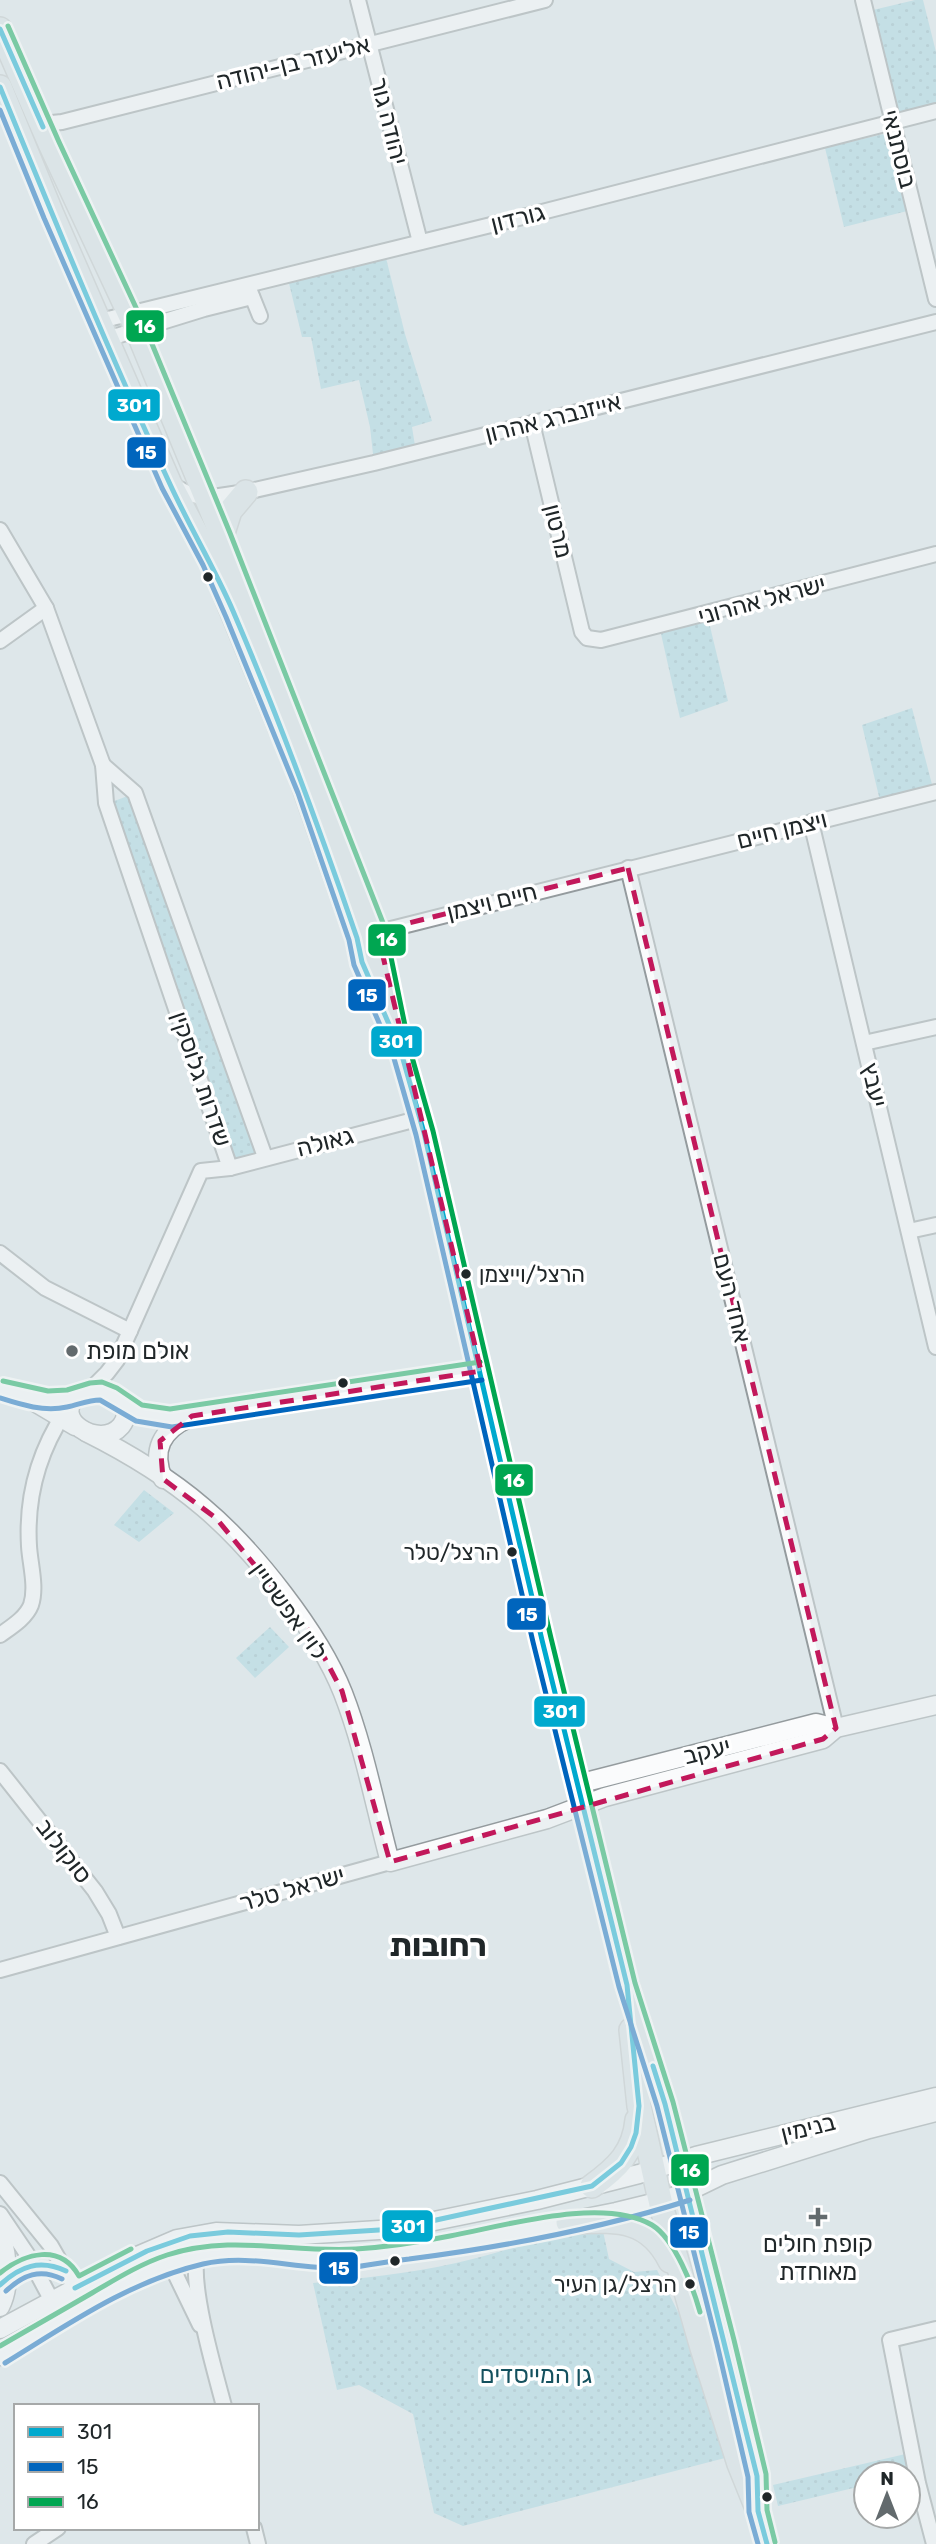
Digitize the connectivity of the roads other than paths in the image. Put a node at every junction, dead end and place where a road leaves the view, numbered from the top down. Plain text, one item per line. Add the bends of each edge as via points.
1 (358, 0) edge
2 (545, 0) edge
3 (863, 0) edge
4 (0, 29) edge
5 (369, 44) junction
6 (0, 87) edge
7 (936, 111) edge
8 (892, 122) junction
9 (42, 124) junction
10 (420, 242) junction
11 (250, 291) junction
12 (936, 299) edge
13 (260, 316) dead end
14 (133, 321) junction
15 (936, 322) edge
16 (103, 330) junction
17 (532, 423) junction
18 (170, 484) junction
19 (247, 492) junction
20 (206, 498) junction
21 (0, 530) edge
22 (222, 536) junction
23 (936, 554) edge
24 (46, 608) junction
25 (587, 638) joint
26 (0, 641) edge
27 (103, 765) junction
28 (936, 792) edge
29 (811, 822) junction
30 (628, 868) junction
31 (367, 935) junction
32 (936, 1027) edge
33 (864, 1044) junction
34 (421, 1118) junction
35 (265, 1157) junction
36 (230, 1168) junction
37 (936, 1225) edge
38 (909, 1231) junction
39 (0, 1253) edge
40 (130, 1331) junction
41 (936, 1347) edge
42 (117, 1360) junction
43 (481, 1371) junction
44 (0, 1389) edge
45 (26, 1398) junction
46 (121, 1401) junction
47 (77, 1411) junction
48 (192, 1416) junction
49 (163, 1479) junction
50 (0, 1635) edge
51 (936, 1705) edge
52 (836, 1728) junction
53 (0, 1770) edge
54 (580, 1794) junction
55 (390, 1862) junction
56 (118, 1937) junction
57 (0, 1970) edge
58 (627, 1985) junction
59 (936, 2096) edge
60 (639, 2106) junction
61 (936, 2112) edge
62 (679, 2161) junction
63 (653, 2170) junction
64 (0, 2183) edge
65 (592, 2186) junction
66 (687, 2192) junction
67 (661, 2201) junction
68 (0, 2214) edge
69 (568, 2222) junction
70 (0, 2229) edge
71 (177, 2239) junction
72 (197, 2256) junction
73 (169, 2264) junction
74 (75, 2288) junction
75 (687, 2297) junction
76 (52, 2301) junction
77 (0, 2307) edge
78 (73, 2313) junction
79 (0, 2329) edge
80 (936, 2329) edge
81 (207, 2339) junction
82 (0, 2356) edge
83 (223, 2404) edge
84 (758, 2511) junction
85 (55, 2530) edge
86 (34, 2544) edge
87 (767, 2544) edge
88 (934, 2544) edge

1 - 5 street, יהודה גור
2 - 5 street, אליעזר בן-יהודה
3 - 8 street, בוסתנאי
4 - 9 main road
5 - 9 street, אליעזר בן-יהודה
5 - 10 street, יהודה גור
6 - 16 main road
7 - 8 street, גורדון
8 - 10 street, גורדון
8 - 12 street, בוסתנאי
9 - 14 main road
10 - 11 street, גורדון
11 - 13 street
11 - 14 street, גורדון via 204,309
14 - 16 street
14 - 20 main road
15 - 17 street, אייזנברג אהרון
16 - 18 main road
17 - 19 street, אייזנברג אהרון
17 - 25 street, מרטון
18 - 20 street, אייזנברג אהרון
18 - 31 main road via 211,561
19 - 20 street, אייזנברג אהרון
19 - 22 main road via 230,511
20 - 22 main road
21 - 24 street, שדרות גלוסקין
22 - 31 main road
23 - 25 street, ישראל אהרוני via 601,640
24 - 26 street
24 - 27 street, שדרות גלוסקין
27 - 35 street, שדרות גלוסקין via 135,793
27 - 36 street, שדרות גלוסקין via 106,803
28 - 29 street, ויצמן חיים
29 - 30 street, ויצמן חיים
29 - 33 street, יעבץ
30 - 31 street, חיים ויצמן
30 - 52 street, אחד העם
31 - 34 main road
32 - 33 street
33 - 38 street, יעבץ
34 - 35 street, גאולה
34 - 43 main road
35 - 36 street, גאולה
36 - 40 street, שדרות גלוסקין via 201,1171
37 - 38 street
38 - 41 street, יעבץ
39 - 40 street via 45,1287
40 - 42 street, שדרות גלוסקין
42 - 46 street, שדרות גלוסקין via 114,1383
42 - 47 street, שדרות גלוסקין
43 - 48 street
43 - 54 main road
44 - 45 street, לוין אפשטיין
45 - 47 street, לוין אפשטיין
45 - 47 street, לוין אפשטיין via 58,1400
46 - 47 street via 106,1392
46 - 47 street via 126,1416 119,1428 106,1434
46 - 48 street via 153,1417
47 - 49 street, לוין אפשטיין
47 - 50 street, שדרות גלוסקין via 38,1465 29,1501 31,1604 25,1615
48 - 49 street via 172,1427 160,1441 157,1458
49 - 55 street, לוין אפשטיין via 216,1518 270,1578 313,1636 342,1691
51 - 52 street, יעקב
52 - 54 street, יעקב via 823,1740
53 - 56 street, סוקולוב via 95,1891
54 - 55 street, ישראל טלר via 547,1819
54 - 58 main road
55 - 56 street, ישראל טלר
56 - 57 street, ישראל טלר
58 - 60 main road
58 - 62 main road
59 - 62 street, בנימין
60 - 63 main road
60 - 65 main road via 636,2133 626,2156
61 - 66 street, בנימין via 722,2175
62 - 63 street, בנימין
62 - 66 main road
63 - 65 street, בנימין
63 - 67 main road
64 - 74 street via 51,2246
65 - 71 street, בנימין via 395,2229 299,2235 216,2232
66 - 67 street, בנימין
66 - 84 main road via 757,2476
67 - 69 street, בנימין
67 - 75 main road
68 - 76 street
69 - 72 street, בנימין via 357,2258 239,2252
69 - 75 main road via 625,2223 649,2233 665,2251
70 - 77 street via 7,2278
71 - 73 street
71 - 74 street, בנימין
72 - 73 street, בנימין
72 - 81 street
73 - 78 street, בנימין
73 - 81 street
74 - 76 street, בנימין
74 - 78 street
75 - 84 main road
76 - 78 street
76 - 79 street, בנימין
78 - 82 street, בנימין
80 - 88 street via 890,2340
81 - 83 street
84 - 87 main road
85 - 86 street

